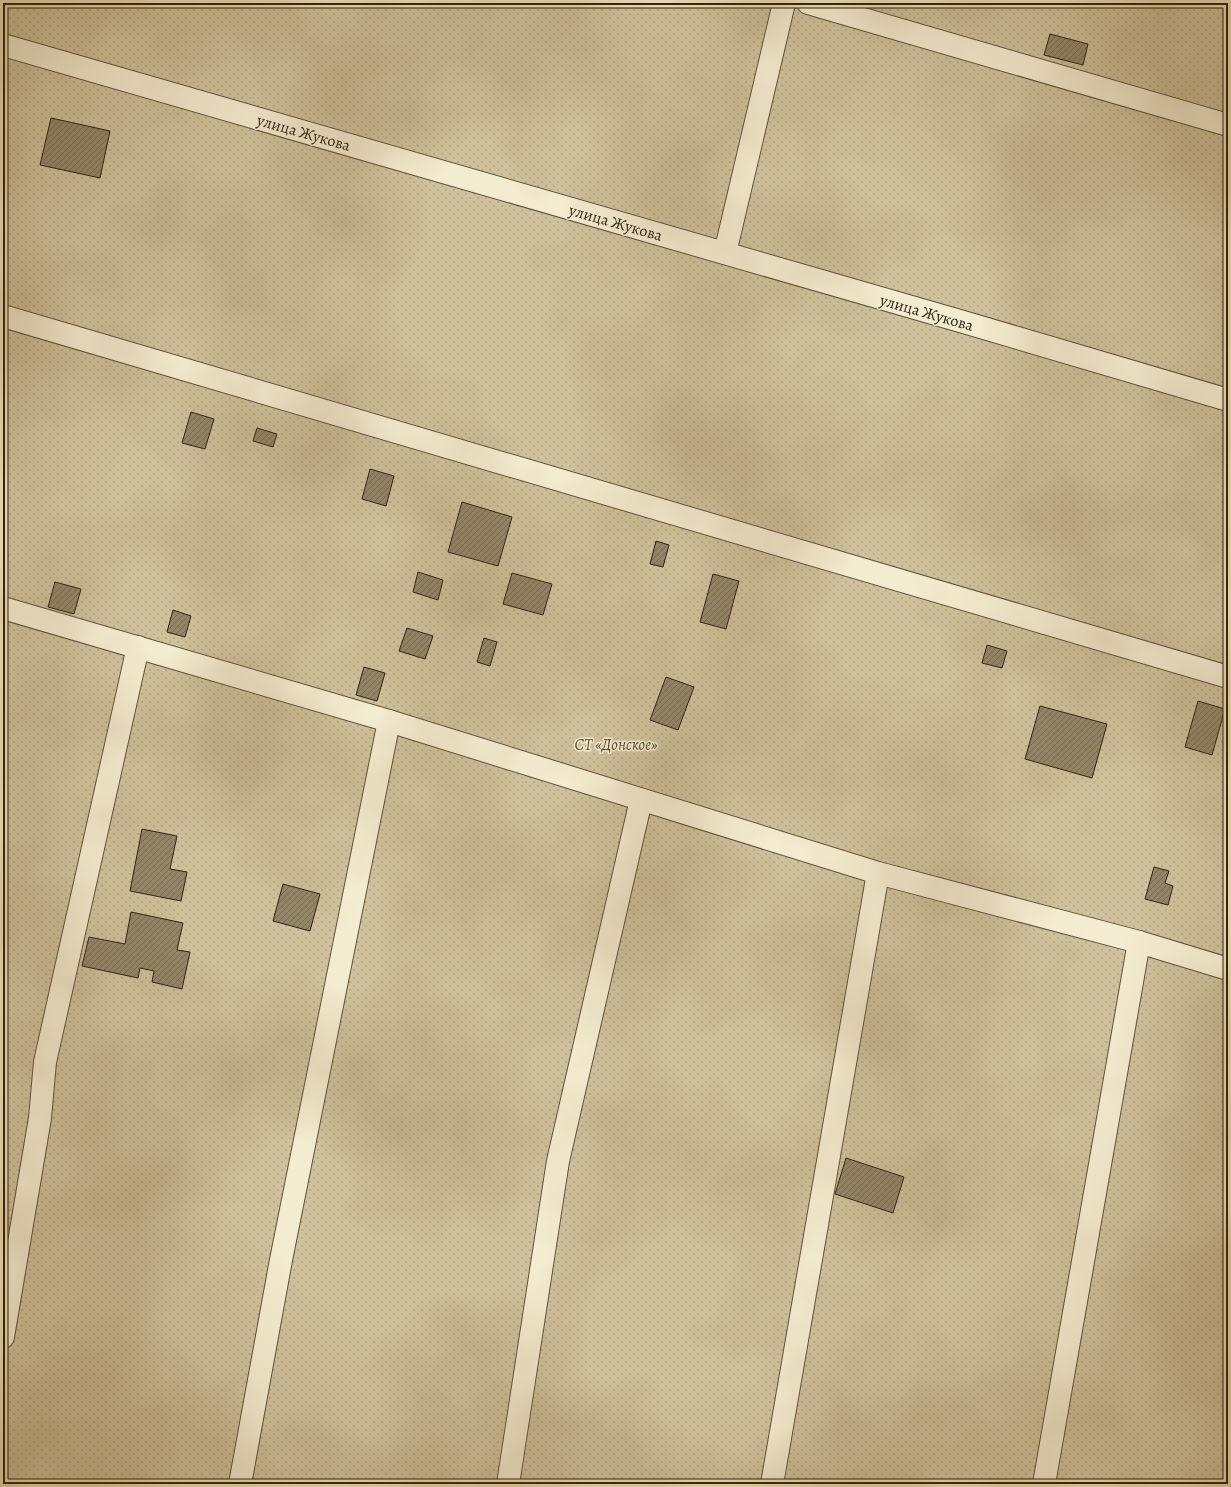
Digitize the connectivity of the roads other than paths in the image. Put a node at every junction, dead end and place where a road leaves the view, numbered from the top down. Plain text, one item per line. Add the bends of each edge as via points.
1 (784, 3) edge
2 (808, 3) edge
3 (3, 45) edge
4 (1228, 124) edge
5 (725, 253) junction
6 (3, 316) edge
7 (1228, 400) edge
8 (3, 608) edge
9 (138, 647) junction
10 (1228, 678) edge
11 (389, 721) junction
12 (641, 800) junction
13 (878, 872) junction
14 (1139, 942) junction
15 (1228, 969) edge
16 (3, 1337) edge
17 (240, 1484) edge
18 (508, 1484) edge
19 (772, 1484) edge
20 (1044, 1484) edge

1 - 5 lane
2 - 4 lane
3 - 5 lane, улица Жукова
5 - 7 lane, улица Жукова
6 - 10 lane
8 - 9 lane
9 - 11 lane
9 - 16 lane via 45,1062 40,1118
11 - 12 lane
11 - 17 lane via 281,1260
12 - 13 lane
12 - 18 lane via 558,1161
13 - 14 lane
13 - 19 lane
14 - 15 lane
14 - 20 lane

